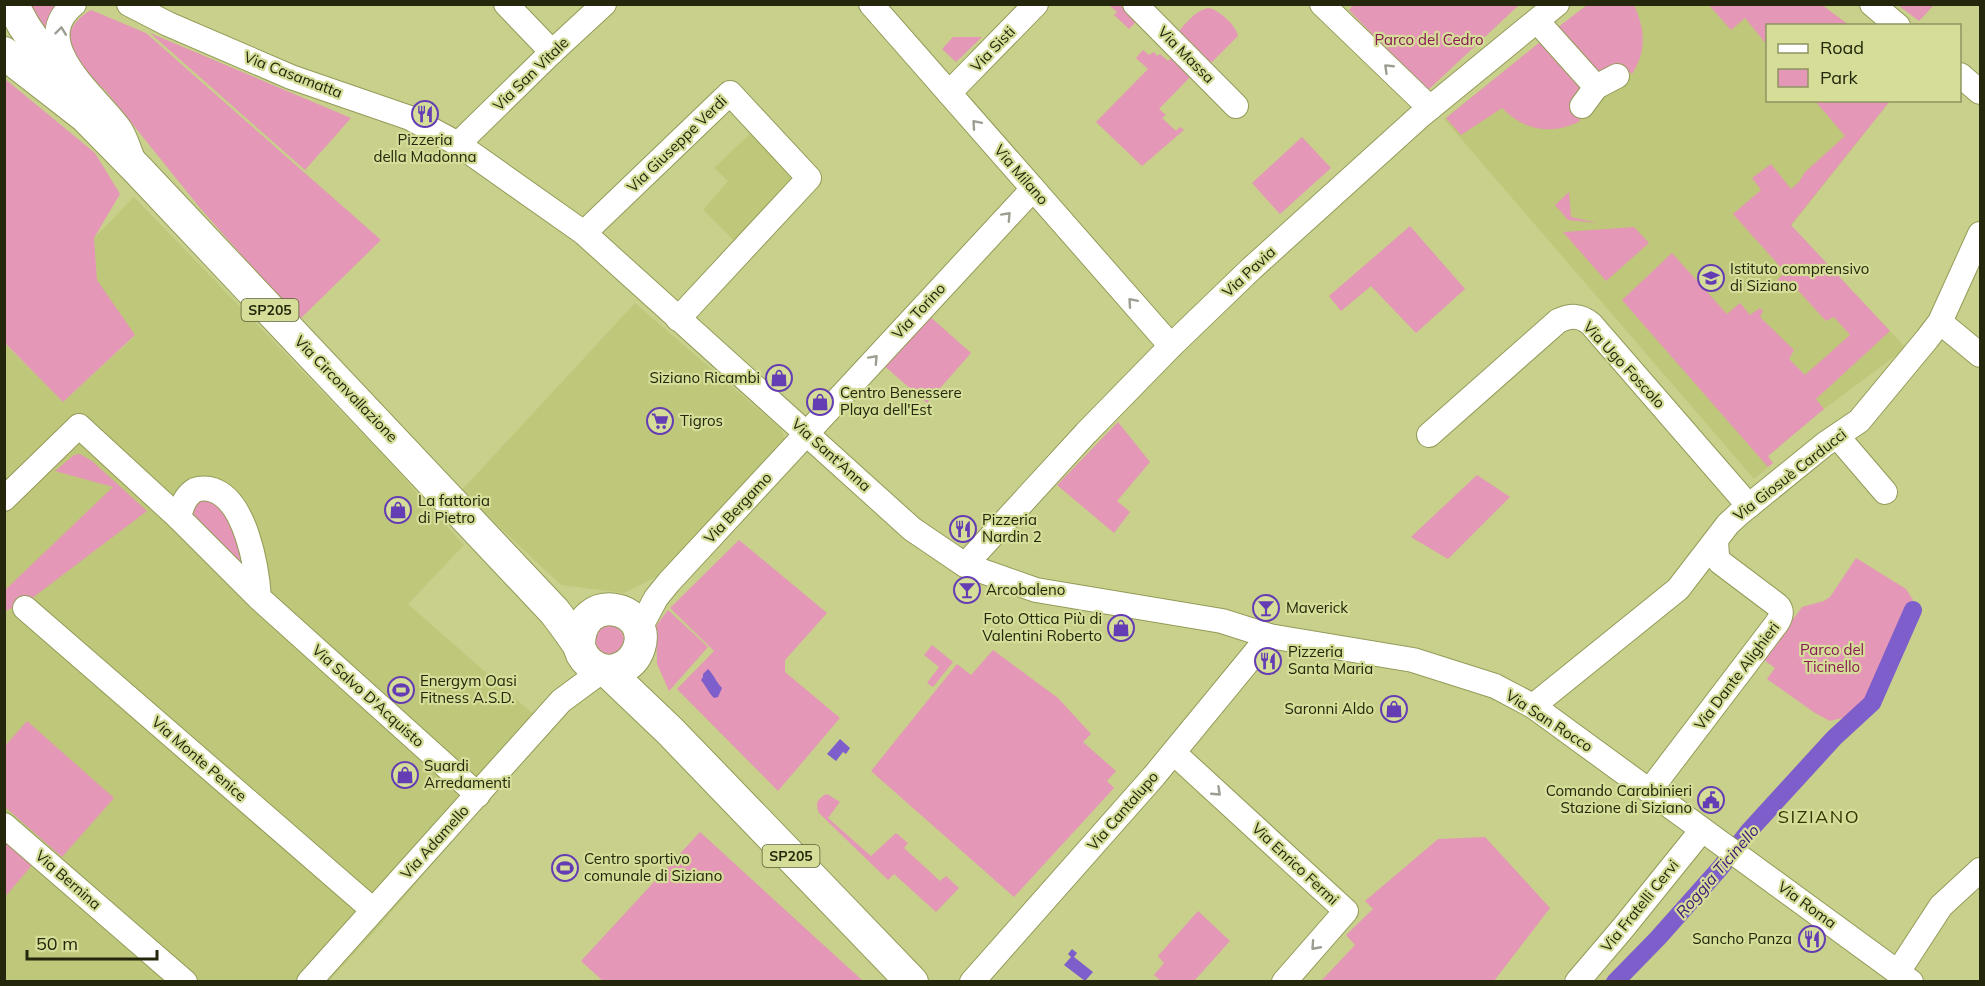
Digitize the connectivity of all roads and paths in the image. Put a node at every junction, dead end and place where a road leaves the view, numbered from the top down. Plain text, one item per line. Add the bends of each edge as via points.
1 (12, 4) edge
2 (74, 4) edge
3 (113, 4) edge
4 (129, 4) edge
5 (506, 4) edge
6 (604, 4) edge
7 (871, 4) edge
8 (1036, 4) edge
9 (1135, 4) edge
10 (1322, 4) edge
11 (1557, 4) edge
12 (1872, 4) edge
13 (1537, 21) junction
14 (168, 24) junction
15 (1896, 24) edge
16 (552, 52) junction
17 (4, 53) edge
18 (1961, 77) edge
19 (1980, 92) edge
20 (949, 93) junction
21 (1236, 106) dead end
22 (1582, 106) dead end
23 (1430, 108) junction
24 (86, 117) junction
25 (458, 144) junction
26 (141, 174) junction
27 (1033, 189) junction
28 (584, 233) junction
29 (1980, 234) edge
30 (678, 319) junction
31 (1940, 322) junction
32 (1171, 346) junction
33 (1980, 355) edge
34 (806, 433) junction
35 (1429, 435) dead end
36 (1837, 436) junction
37 (1885, 492) dead end
38 (4, 499) edge
39 (1749, 506) junction
40 (179, 518) junction
41 (1716, 541) junction
42 (965, 565) junction
43 (522, 576) junction
44 (669, 582) junction
45 (259, 598) junction
46 (25, 608) dead end
47 (609, 609) junction
48 (1269, 636) junction
49 (640, 637) junction
50 (592, 659) junction
51 (1533, 706) junction
52 (670, 731) junction
53 (1174, 753) junction
54 (1650, 790) junction
55 (477, 795) junction
56 (4, 825) edge
57 (1711, 837) junction
58 (1980, 870) edge
59 (373, 910) junction
60 (1904, 977) edge
61 (185, 981) edge
62 (309, 981) edge
63 (912, 981) edge
64 (972, 981) edge
65 (1284, 981) edge
66 (1577, 981) edge

1 - 24 main road, SP205
26 -> 2 street via 121,130 80,84 60,49 59,29 66,11
3 - 14 street
4 - 14 street, Via Casamatta
5 - 16 street
6 - 16 street, Via San Vitale
7 - 20 street, Via Milano
8 - 20 street, Via Sisti
9 - 21 street, Via Massa
23 -> 10 street
11 - 13 street, Via Pavia
12 - 15 street
13 - 22 street via 1607,82
13 - 23 street, Via Pavia
14 - 25 street, Via Casamatta via 291,77 410,118
16 - 25 street, Via San Vitale
17 - 24 main road, SP205
18 - 19 street
27 -> 20 street, Via Milano
23 - 32 street, Via Pavia
24 - 26 main road, SP205
25 - 28 street, Via Sant'Anna
26 - 43 main road, Via Circonvallazione / SP205
32 -> 27 street, Via Milano
34 -> 27 street, Via Torino
28 - 30 street, Via Sant'Anna
28 - 30 street, Via Giuseppe Verdi via 730,93 809,178
29 - 31 street, Via Giosuè Carducci
30 - 34 street, Via Sant'Anna
31 - 33 street
31 - 36 street, Via Giosuè Carducci via 1859,421
32 - 42 street, Via Pavia
34 - 42 street, Via Sant'Anna via 912,529
34 - 44 street, Via Bergamo
35 - 39 street, Via Ugo Foscolo via 1558,321 1577,316 1591,324
36 - 37 street
36 - 39 street, Via Giosuè Carducci
38 - 40 street, Via Salvo D'Acquisto via 79,426
39 - 41 street, Via Giosuè Carducci
40 - 45 street, Via Salvo D'Acquisto
40 - 45 street via 183,503 196,490 216,491 232,504 252,551
41 - 51 street, Via Giosuè Carducci via 1678,589
41 - 54 street, Via Dante Alighieri via 1720,562 1777,605 1781,615
42 - 48 street, Via Sant'Anna via 1036,590 1222,621
43 - 47 main road, SP205 via 570,599
43 - 50 main road, SP205
44 - 47 street, Via Bergamo
44 - 49 street, Via Bergamo via 656,598
45 - 55 street, Via Salvo D'Acquisto
46 - 59 street, Via Monte Penice
47 - 49 main road, SP205 via 630,616
47 - 50 main road via 586,618 581,626
48 - 51 street, Via San Rocco via 1413,660 1495,686
48 - 53 street, Via Cantalupo
49 - 50 main road via 637,655 629,664 618,669
49 - 52 main road, SP205 via 651,693
50 - 52 main road, SP205
50 - 55 street, Via Adamello via 572,680 561,701
51 - 54 street, Via San Rocco
52 - 63 main road, SP205
53 - 64 street, Via Cantalupo
53 -> 65 street, Via Enrico Fermi via 1346,911
54 - 57 street, Via San Rocco
55 - 59 street, Via Adamello
56 - 61 street, Via Bernina
57 - 60 street, Via Roma
57 - 66 street, Via Fratelli Cervi
58 - 60 street via 1941,906
59 - 62 street, Via Adamello

